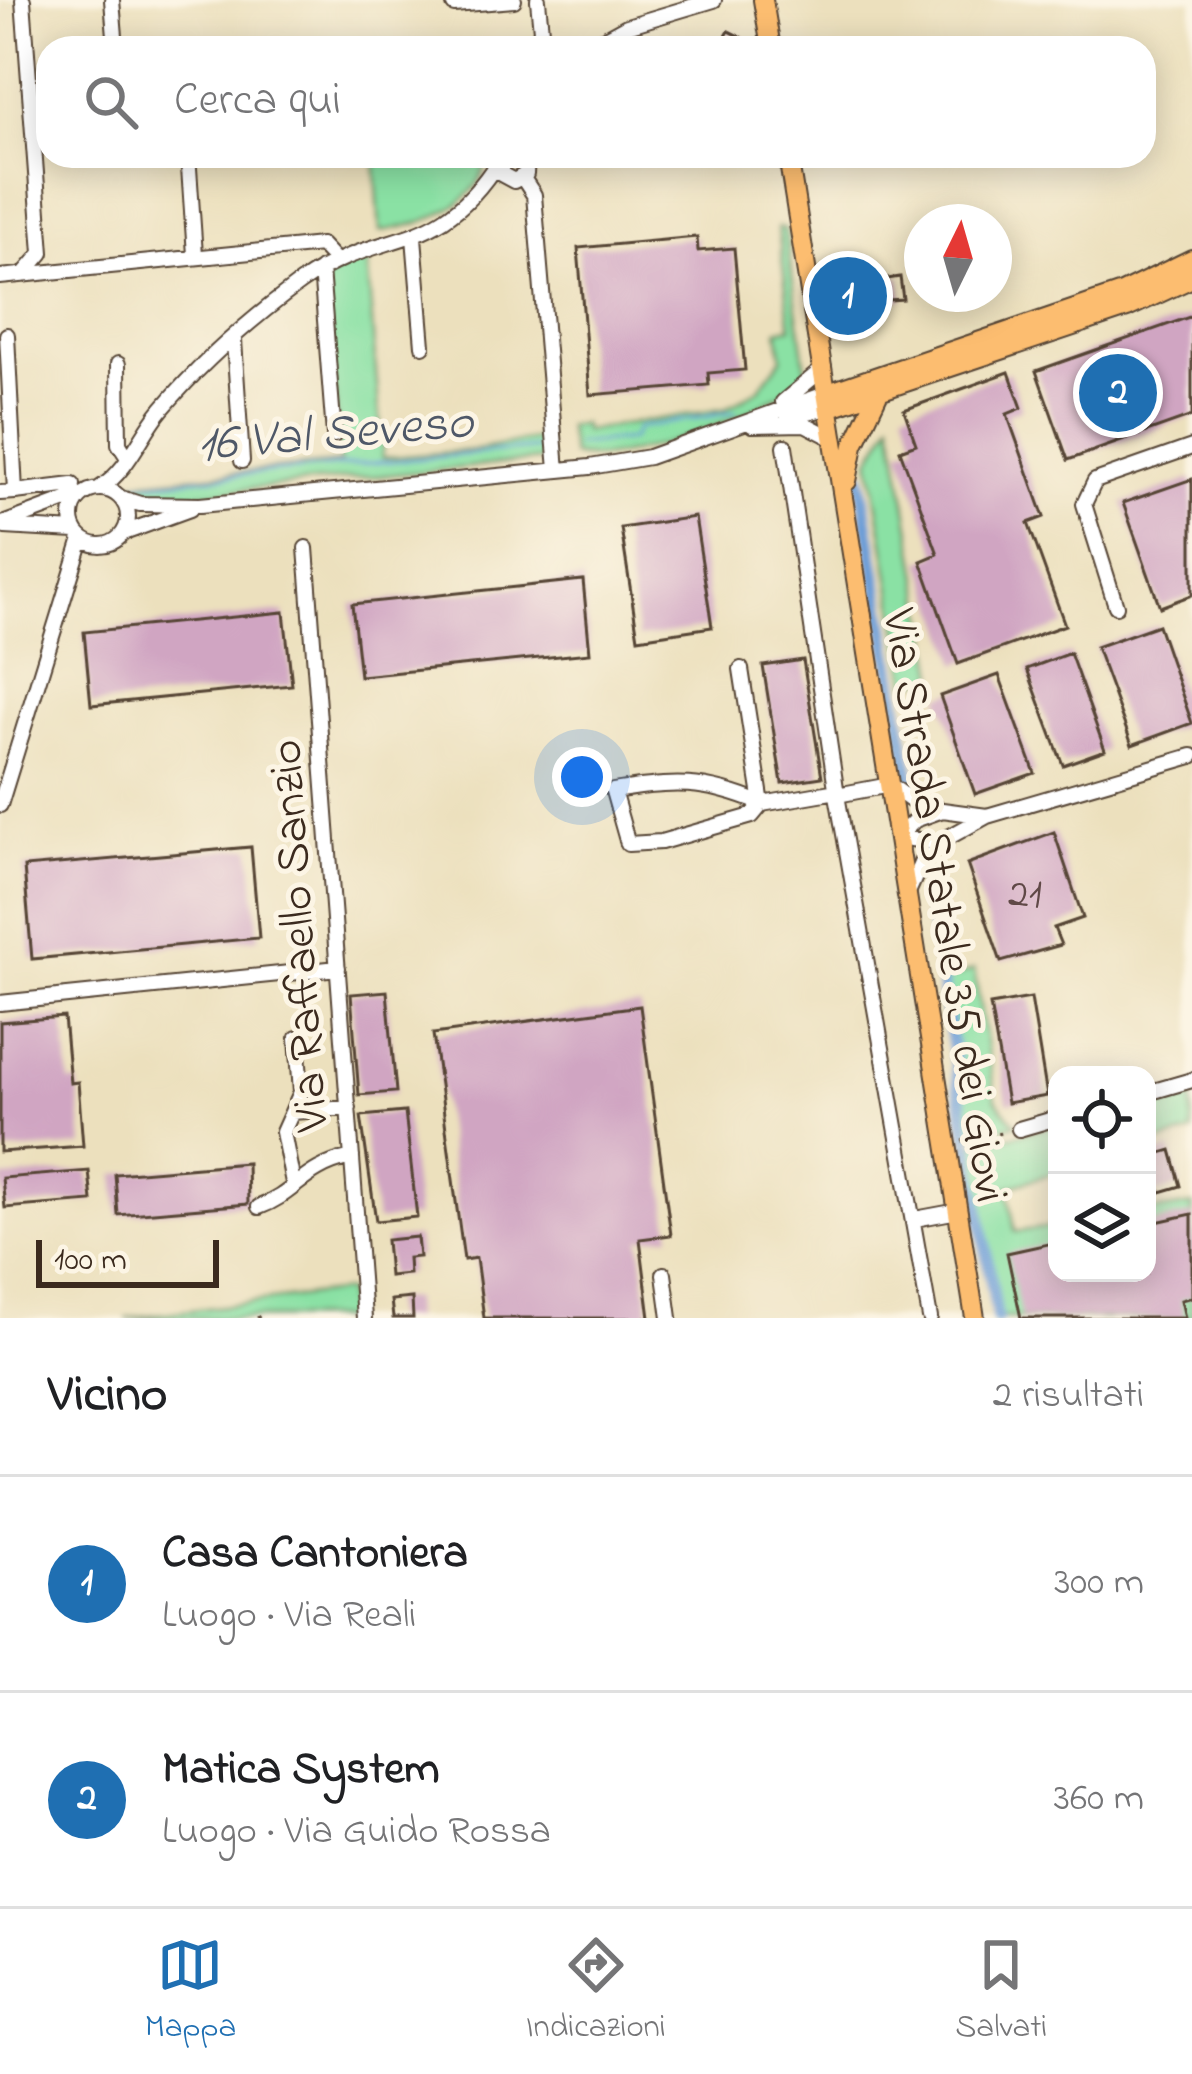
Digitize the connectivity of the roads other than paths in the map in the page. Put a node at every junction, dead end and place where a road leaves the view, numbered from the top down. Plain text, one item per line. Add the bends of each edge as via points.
1 (23, 0) edge
2 (112, 0) edge
3 (514, 0) edge
4 (538, 0) edge
5 (714, 0) edge
6 (763, 0) edge
7 (454, 5) dead end
8 (115, 36) edge
9 (538, 36) edge
10 (609, 36) edge
11 (769, 36) edge
12 (189, 168) dead end
13 (492, 168) edge
14 (502, 168) edge
15 (528, 168) edge
16 (790, 168) edge
17 (523, 178) junction
18 (414, 236) junction
19 (195, 255) junction
20 (1192, 259) edge
21 (335, 260) junction
22 (321, 269) junction
23 (20, 275) junction
24 (0, 277) edge
25 (1192, 278) edge
26 (7, 335) dead end
27 (234, 340) junction
28 (423, 346) dead end
29 (118, 364) dead end
30 (824, 368) junction
31 (879, 392) junction
32 (830, 400) junction
33 (775, 409) junction
34 (765, 423) junction
35 (735, 428) junction
36 (334, 435) dead end
37 (836, 441) junction
38 (785, 446) dead end
39 (1192, 447) edge
40 (128, 458) junction
41 (242, 461) dead end
42 (557, 470) junction
43 (86, 489) junction
44 (8, 493) edge
45 (121, 498) junction
46 (844, 503) junction
47 (200, 505) junction
48 (0, 526) edge
49 (124, 532) junction
50 (79, 535) junction
51 (103, 545) junction
52 (306, 548) dead end
53 (73, 582) junction
54 (1116, 606) dead end
55 (741, 669) dead end
56 (1192, 756) edge
57 (890, 784) junction
58 (837, 793) junction
59 (762, 804) junction
60 (0, 805) edge
61 (940, 811) junction
62 (987, 816) junction
63 (898, 837) junction
64 (938, 843) junction
65 (908, 895) junction
66 (338, 968) junction
67 (0, 1003) edge
68 (297, 1038) dead end
69 (1192, 1080) edge
70 (1156, 1090) edge
71 (349, 1108) junction
72 (292, 1112) junction
73 (1048, 1121) edge
74 (1019, 1129) road end
75 (352, 1157) junction
76 (293, 1183) junction
77 (259, 1207) dead end
78 (958, 1211) junction
79 (915, 1219) junction
80 (664, 1274) dead end
81 (364, 1318) edge
82 (670, 1318) edge
83 (930, 1318) edge
84 (975, 1318) edge

1 - 23 street via 42,253
2 - 8 street
3 - 7 street
4 - 9 street
5 - 10 street
6 - 11 main road
12 - 19 street
13 - 18 street via 457,213
14 - 17 street via 505,178
15 - 17 street
16 - 30 main road, Via Strada Statale 35 dei Giovi
17 - 42 street via 534,195
18 - 21 street
18 - 28 street
19 - 21 street via 321,245
19 - 23 street
20 - 32 main road via 1122,293
21 - 22 street
22 - 27 street
22 - 36 street
23 - 24 street
25 - 31 main road
26 - 44 street
27 - 40 street via 166,404
27 - 41 street
29 - 40 street via 119,444
30 - 32 main road, Via Strada Statale 35 dei Giovi
30 - 33 street
31 - 32 main road
31 - 46 main road via 849,461
32 - 33 street
32 - 34 street
32 - 37 main road, Via Strada Statale 35 dei Giovi
33 - 35 street
34 - 35 street
34 - 37 street via 814,426
35 - 42 street via 649,457
37 - 46 main road, Via Strada Statale 35 dei Giovi
38 - 58 street
39 - 54 street via 1086,491
40 - 43 street
42 - 47 street
43 - 44 street
43 - 45 street
43 - 48 street
43 - 50 street via 72,514
45 - 47 street
45 - 49 street
46 - 57 main road, Via Strada Statale 35 dei Giovi
47 - 49 street
48 - 50 street
49 - 51 street
50 - 51 street
50 - 53 street
51 - 53 street
52 - 66 street, Via Raffaello Sanzio
53 - 60 street
55 - 59 street
56 - 62 street
57 - 58 street
57 - 61 street via 912,803
57 - 63 main road, Via Strada Statale 35 dei Giovi
58 - 59 street
58 - 79 street
59 - 59 street via 752,816 628,844 613,791 677,780
61 - 62 street
61 - 63 street
62 - 64 street
63 - 64 street
63 - 65 main road, Via Strada Statale 35 dei Giovi
64 - 65 street
65 - 78 main road, Via Strada Statale 35 dei Giovi
66 - 67 street
66 - 71 street, Via Raffaello Sanzio
68 - 72 street via 301,1092
69 - 70 street
71 - 72 street
71 - 75 street, Via Raffaello Sanzio
72 - 76 street via 284,1132
73 - 74 street
75 - 76 street
75 - 81 street, Via Raffaello Sanzio
76 - 77 street
78 - 79 street
78 - 84 main road, Via Strada Statale 35 dei Giovi
79 - 83 street
80 - 82 street

